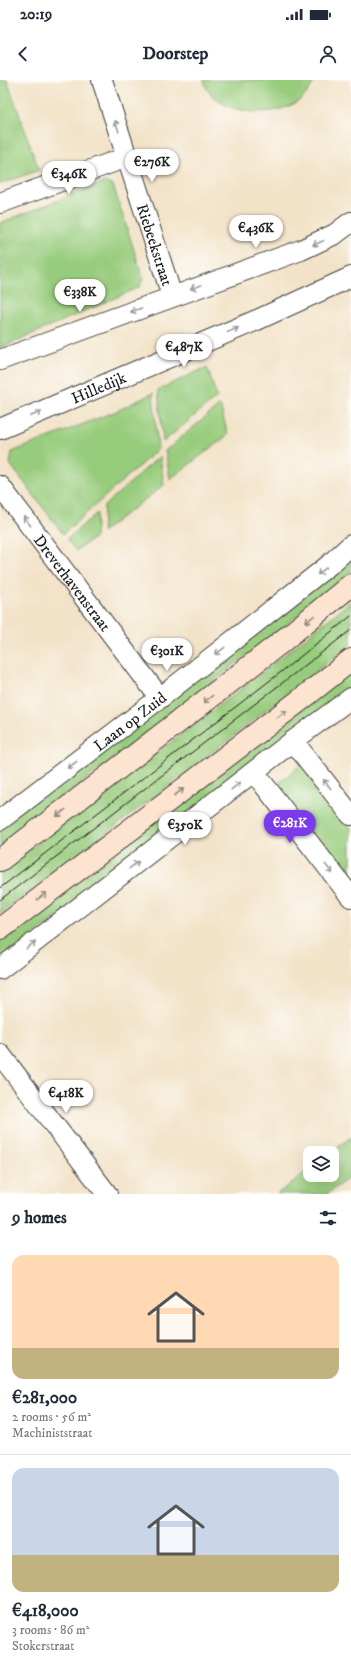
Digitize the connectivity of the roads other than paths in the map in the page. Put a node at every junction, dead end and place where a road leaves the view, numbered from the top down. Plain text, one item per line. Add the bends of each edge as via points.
1 (102, 80) edge
2 (127, 157) junction
3 (0, 203) edge
4 (351, 222) edge
5 (351, 278) edge
6 (172, 296) junction
7 (0, 360) edge
8 (0, 429) edge
9 (0, 486) edge
10 (351, 545) edge
11 (351, 585) edge
12 (351, 660) edge
13 (160, 698) junction
14 (351, 698) edge
15 (293, 741) junction
16 (254, 772) junction
17 (351, 815) edge
18 (0, 820) edge
19 (0, 860) edge
20 (351, 897) edge
21 (0, 929) edge
22 (0, 969) edge
23 (0, 1054) edge
24 (107, 1194) edge

2 -> 1 street, Riebeekstraat
2 - 3 street
2 - 6 street, Riebeekstraat
4 -> 6 street via 335,234 307,247
8 -> 5 street, Hilledijk
6 -> 7 street
13 -> 9 street, Dreverhavenstraat
10 -> 13 street, Laan op Zuid
11 -> 19 main road, Laan op Zuid
21 -> 12 main road
13 -> 18 street, Laan op Zuid
14 - 15 street
15 - 16 street
17 -> 15 street
16 -> 20 street
22 -> 16 street
23 - 24 street

